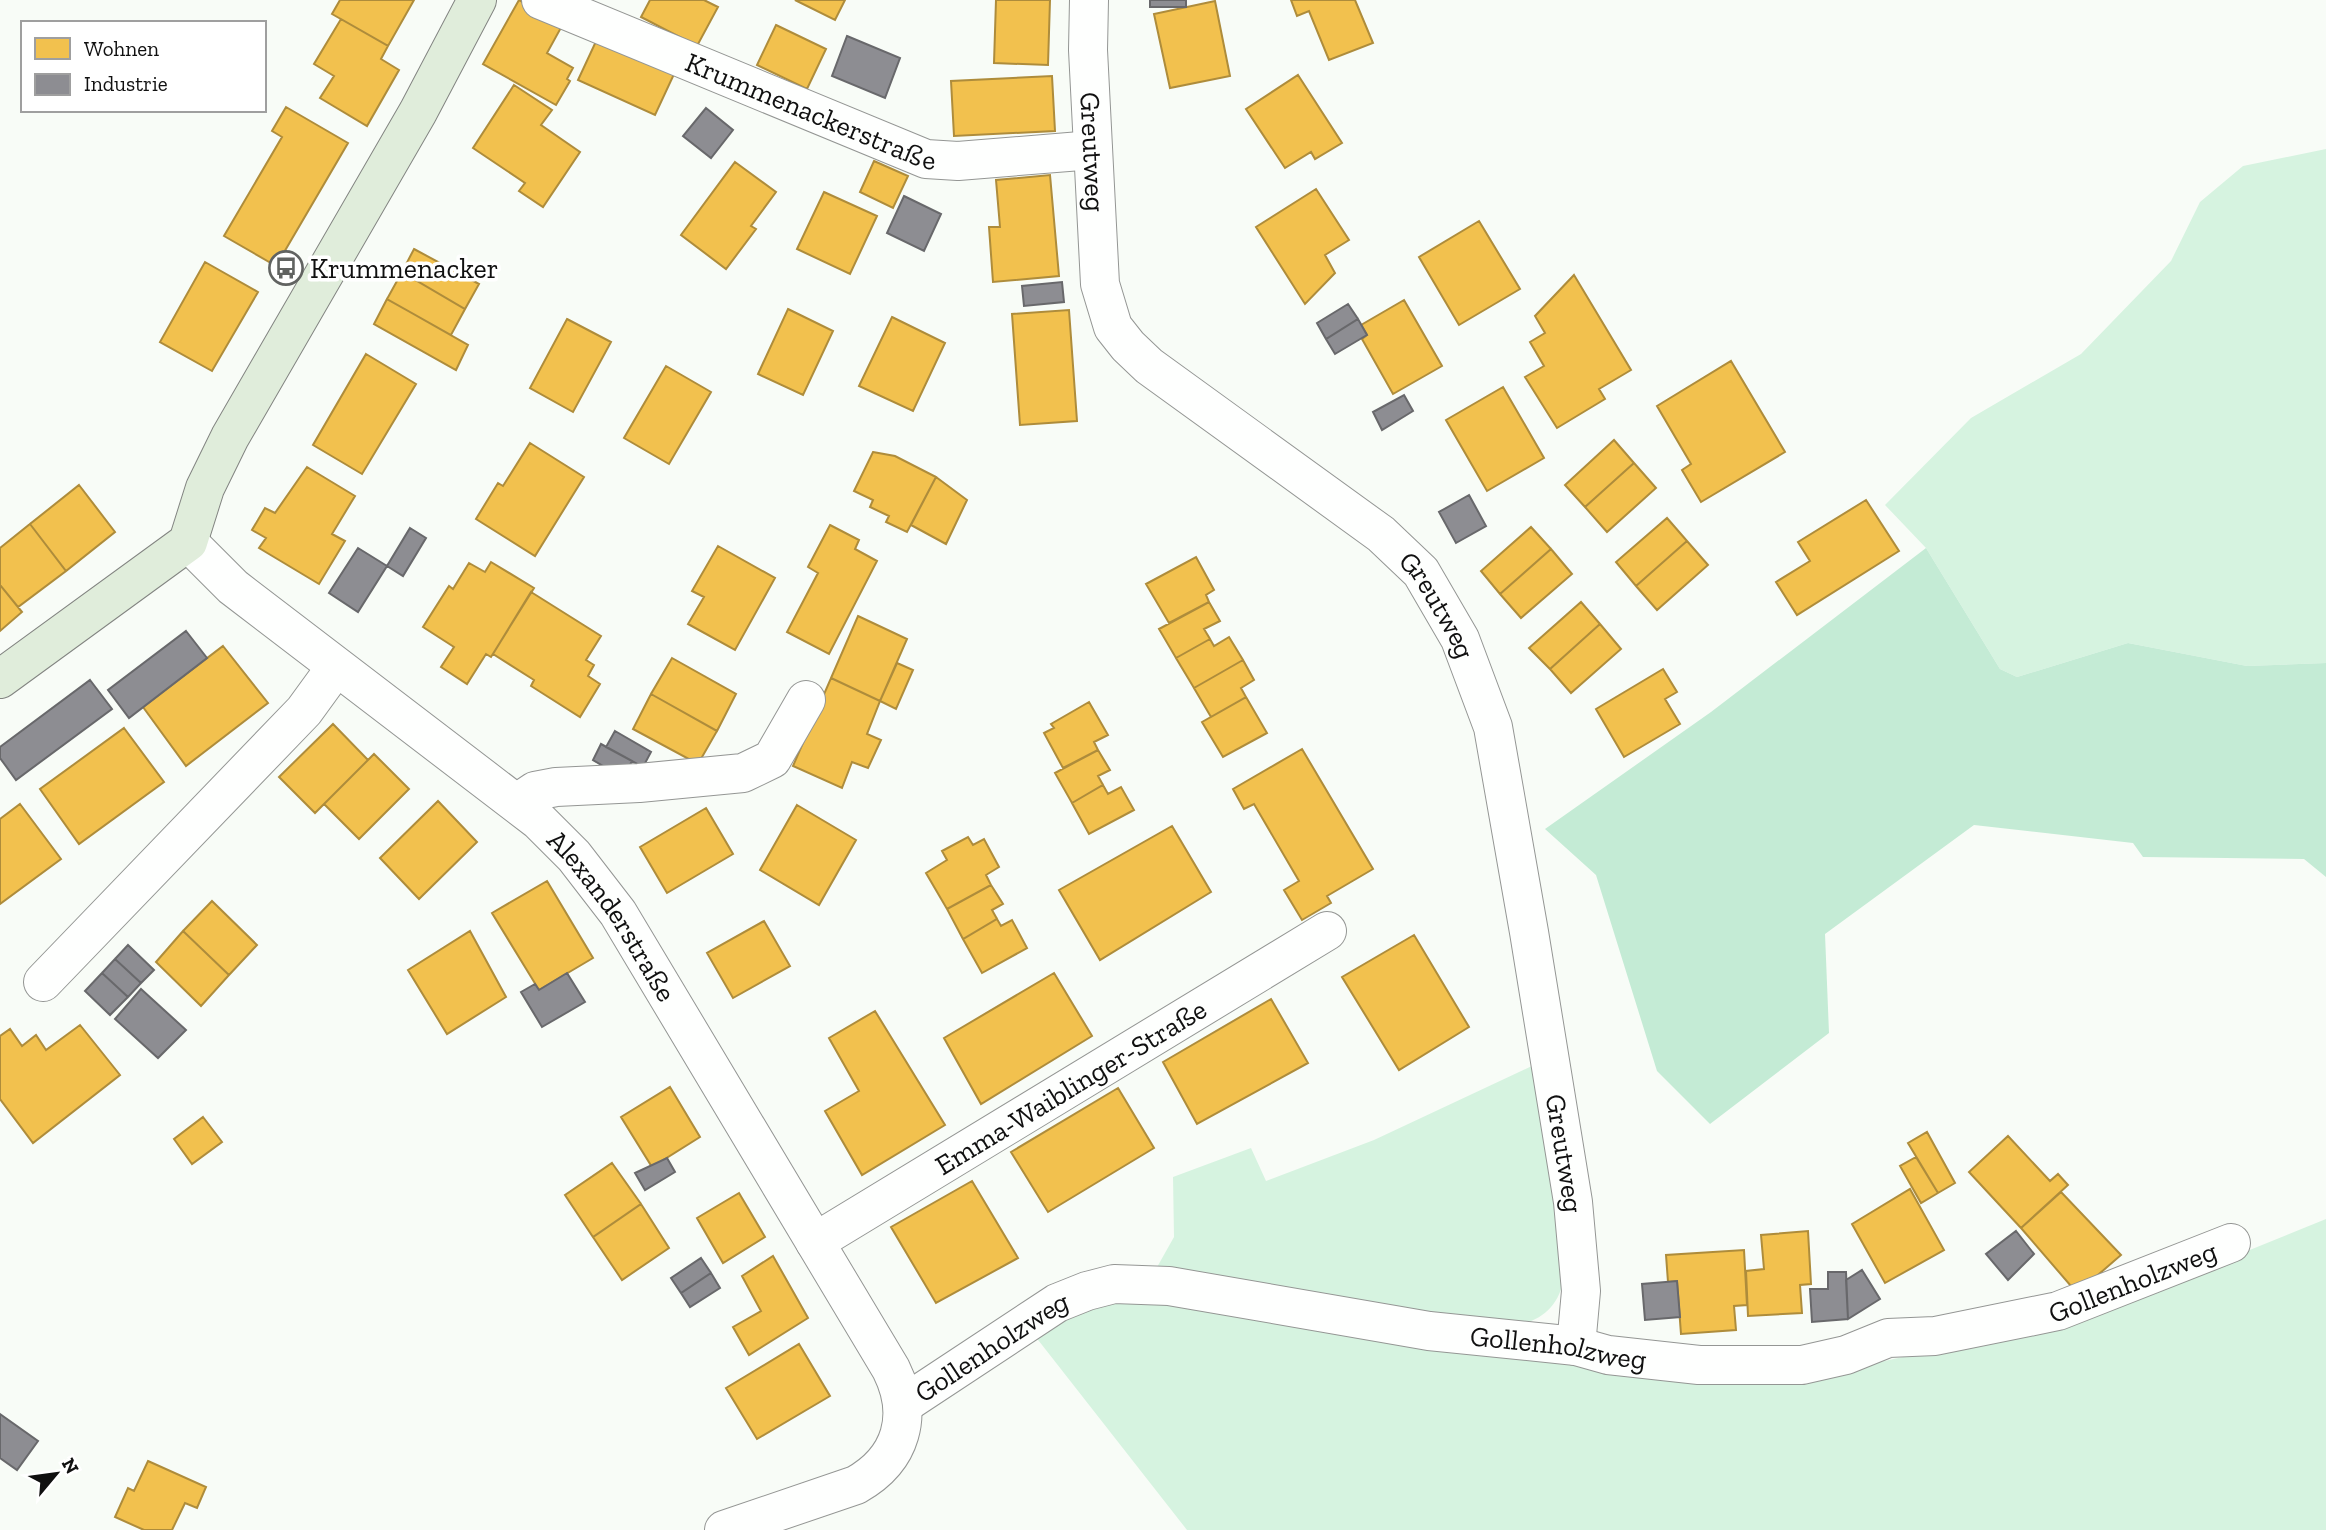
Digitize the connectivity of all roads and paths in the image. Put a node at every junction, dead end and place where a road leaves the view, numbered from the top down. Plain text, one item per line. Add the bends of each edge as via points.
1 (477, 0) edge
2 (541, 0) edge
3 (1089, 0) edge
4 (1093, 150) junction
5 (188, 542) junction
6 (336, 667) junction
7 (0, 679) edge
8 (806, 700) dead end
9 (517, 803) junction
10 (1327, 931) dead end
11 (43, 982) dead end
12 (815, 1242) junction
13 (2231, 1243) dead end
14 (1576, 1346) junction
15 (904, 1404) junction
16 (724, 1530) edge

1 - 5 main road via 418,113 230,437 205,488
2 - 4 street, Krummenackerstraße via 926,159
3 - 4 street, Greutweg
4 - 14 street, Greutweg via 1100,284 1120,336 1149,366 1362,517 1408,558 1451,621 1482,690 1511,822 1573,1202 1581,1291
5 - 6 street, Alexanderstraße via 233,587
5 - 7 main road
6 - 9 street, Alexanderstraße
6 - 11 street via 304,711
8 - 9 street via 775,755 751,770 722,777 556,787 535,791
9 - 12 street, Alexanderstraße via 557,837 618,913
10 - 12 street, Emma-Waiblinger-Straße
12 - 15 street, Alexanderstraße via 891,1369
13 - 14 street, Gollenholzweg via 2058,1311 1935,1336 1888,1338 1809,1364 1699,1365 1608,1355
14 - 15 street, Gollenholzweg via 1429,1331 1169,1286 1127,1283 1056,1303
15 - 16 street via 898,1438 864,1480

